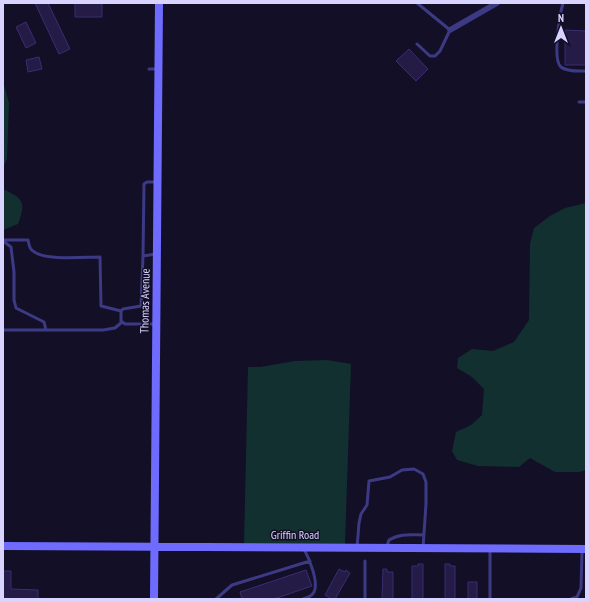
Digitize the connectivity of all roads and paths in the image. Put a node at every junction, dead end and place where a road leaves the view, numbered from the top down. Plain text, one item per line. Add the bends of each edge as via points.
1 (159, 3) edge
2 (417, 3) edge
3 (497, 3) edge
4 (563, 3) edge
5 (450, 30) junction
6 (417, 44) dead end
7 (149, 69) dead end
8 (159, 69) junction
9 (586, 72) edge
10 (579, 102) dead end
11 (586, 102) edge
12 (158, 182) junction
13 (3, 240) edge
14 (158, 254) junction
15 (143, 256) junction
16 (121, 311) junction
17 (122, 322) junction
18 (157, 324) junction
19 (3, 330) edge
20 (46, 330) junction
21 (424, 535) junction
22 (3, 546) edge
23 (154, 547) junction
24 (304, 548) junction
25 (357, 548) junction
26 (387, 548) junction
27 (423, 548) junction
28 (490, 548) junction
29 (584, 549) edge
30 (310, 561) junction
31 (365, 561) dead end
32 (154, 599) edge
33 (216, 599) edge
34 (303, 599) edge
35 (365, 599) edge
36 (490, 599) edge
37 (570, 599) edge

1 - 8 street, Thomas Avenue
2 - 5 lane
3 - 5 street
4 - 9 lane via 557,58 561,67 565,69
5 - 6 lane via 435,56 430,56
7 - 8 lane
8 - 12 street, Thomas Avenue
10 - 11 lane
12 - 14 street, Thomas Avenue
12 - 15 lane via 144,184
13 - 16 lane via 28,240 30,248 44,257 100,257 101,306
13 - 20 lane via 11,247 16,308 44,322
14 - 15 lane
14 - 18 street, Thomas Avenue
15 - 16 lane via 141,306
16 - 17 lane
17 - 18 lane
17 - 20 lane via 115,328 104,330
18 - 23 street, Thomas Avenue
19 - 20 lane
21 - 25 lane via 426,482 423,474 414,469 402,470 390,477 369,481 366,506 358,523
21 - 26 lane via 396,536 389,540
21 - 27 lane
22 - 23 street, Griffin Road
23 - 24 street, Griffin Road
23 - 32 street, Thomas Avenue
24 - 25 street, Griffin Road
24 - 30 lane
25 - 26 street, Griffin Road
26 - 27 street, Griffin Road
27 - 28 street, Griffin Road
28 - 29 street, Griffin Road
28 - 36 lane
29 - 37 lane via 581,588 577,597
30 - 33 lane via 232,585
30 - 34 lane via 314,592
31 - 35 lane

